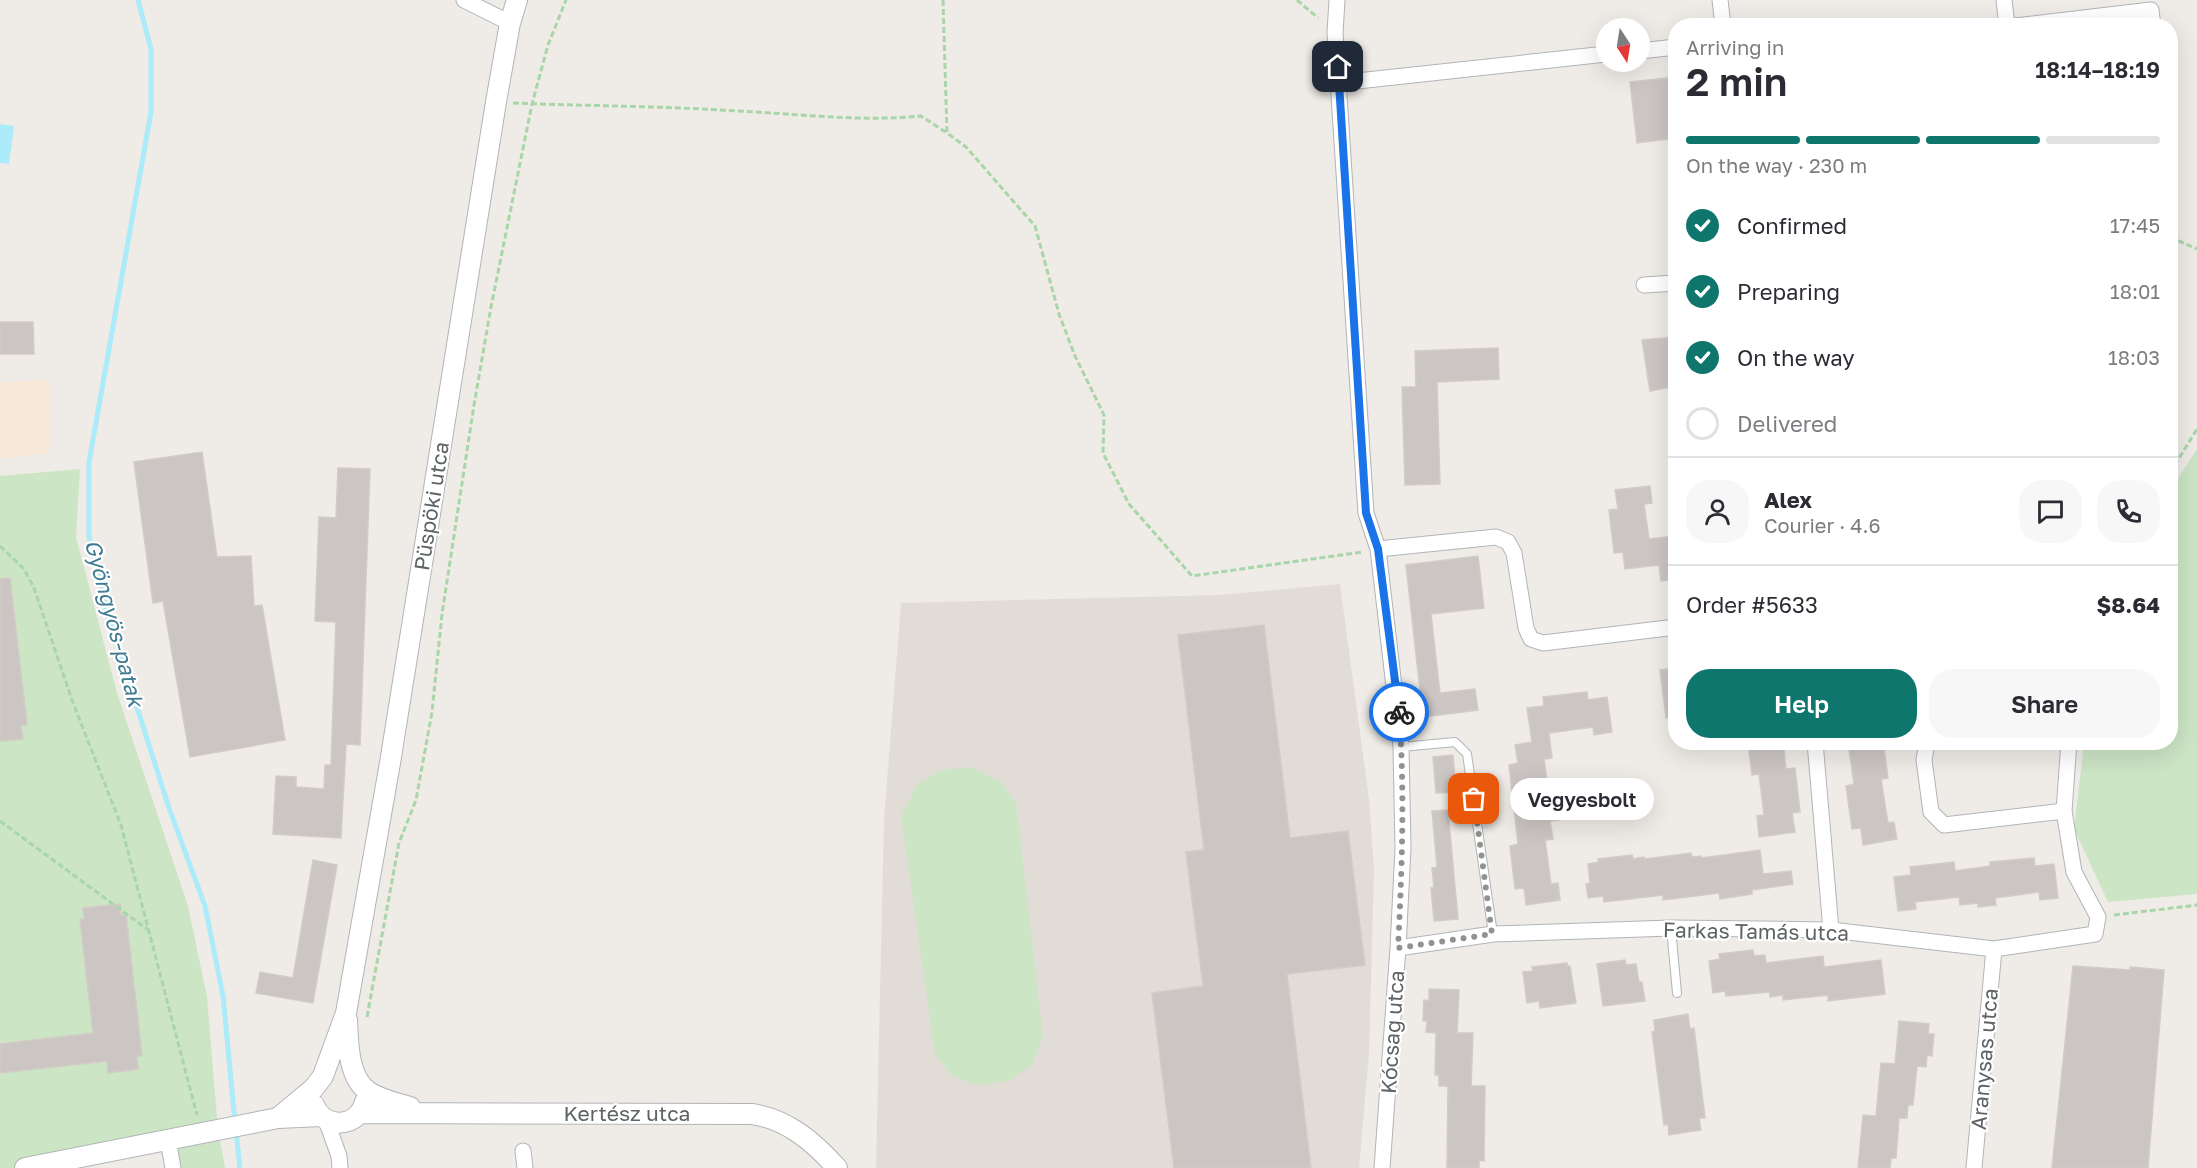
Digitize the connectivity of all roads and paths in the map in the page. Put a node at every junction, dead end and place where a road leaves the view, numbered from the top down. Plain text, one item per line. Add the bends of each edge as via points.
1 (464, 0) edge
2 (517, 0) edge
3 (566, 0) edge
4 (943, 0) edge
5 (1297, 0) edge
6 (1337, 0) edge
7 (1720, 0) edge
8 (2004, 0) edge
9 (1722, 18) edge
10 (2006, 18) edge
11 (510, 23) junction
12 (1335, 33) junction
13 (1668, 48) edge
14 (1650, 50) edge
15 (1596, 55) edge
16 (1339, 83) junction
17 (496, 102) junction
18 (532, 104) junction
19 (947, 133) junction
20 (2178, 241) edge
21 (2197, 249) edge
22 (1668, 284) edge
23 (1644, 285) dead end
24 (2197, 429) edge
25 (2178, 460) edge
26 (0, 546) edge
27 (1378, 549) junction
28 (1668, 628) edge
29 (1401, 747) junction
30 (1816, 750) edge
31 (1926, 750) edge
32 (2068, 750) edge
33 (2064, 811) junction
34 (0, 821) edge
35 (2197, 905) edge
36 (2098, 917) junction
37 (1671, 928) junction
38 (149, 930) junction
39 (1831, 930) junction
40 (1492, 934) junction
41 (1398, 948) junction
42 (1994, 949) junction
43 (1677, 993) dead end
44 (346, 1013) junction
45 (367, 1018) dead end
46 (319, 1082) junction
47 (361, 1082) junction
48 (430, 1113) junction
49 (355, 1117) junction
50 (278, 1118) junction
51 (324, 1118) junction
52 (210, 1132) junction
53 (168, 1140) junction
54 (816, 1145) junction
55 (522, 1151) dead end
56 (339, 1162) edge
57 (25, 1168) edge
58 (173, 1168) edge
59 (525, 1168) edge
60 (826, 1168) edge
61 (837, 1168) edge
62 (1382, 1168) edge
63 (1974, 1168) edge

1 - 11 street
2 - 11 street, Püspöki utca
3 - 18 path via 548,45
4 - 19 path
5 - 12 path
6 - 12 street, Kócsag utca
7 - 9 street
8 - 10 street
11 - 17 street, Püspöki utca
12 - 16 street, Kócsag utca
13 - 14 street
15 - 16 street
16 - 27 street, Kócsag utca via 1366,513
17 - 18 path
17 - 44 street, Püspöki utca
18 - 19 path via 830,117 921,116
18 - 45 path via 474,405 442,614 432,712 416,800 399,843
19 - 27 path via 966,147 1035,226 1059,314 1104,415 1103,453 1129,504 1192,576
20 - 21 path
22 - 23 street
24 - 25 path
26 - 38 path via 24,569 34,588 73,703 121,825
27 - 28 street via 1496,537 1508,542 1514,553 1526,628 1531,639 1543,643
27 - 29 street, Kócsag utca
29 - 40 lane via 1455,742 1467,754
29 - 41 street, Kócsag utca via 1403,848
30 - 39 street
31 - 33 street via 1931,812 1944,825
32 - 33 street
33 - 36 street via 2074,872
34 - 38 path
35 - 36 path
36 - 42 street, Farkas Tamás utca via 2095,934
37 - 39 street, Farkas Tamás utca
37 - 40 street, Farkas Tamás utca
37 - 43 lane
38 - 52 path
39 - 42 street, Farkas Tamás utca
40 - 41 street, Farkas Tamás utca
41 - 62 street, Kócsag utca
42 - 63 street, Aranysas utca
44 - 46 street
44 - 47 street via 350,1053
46 - 47 street via 330,1072 345,1071
46 - 50 street
46 - 51 street via 313,1103
47 - 48 street via 369,1092
47 - 49 street via 366,1101
48 - 49 street, Kertész utca
48 - 54 street, Kertész utca via 752,1114 795,1130
49 - 51 street via 334,1123
49 - 56 street via 344,1135
50 - 51 street
50 - 52 street
51 - 56 street
52 - 53 street
53 - 57 street
53 - 58 street
54 - 60 street
54 - 61 street, Kertész utca
55 - 59 street

